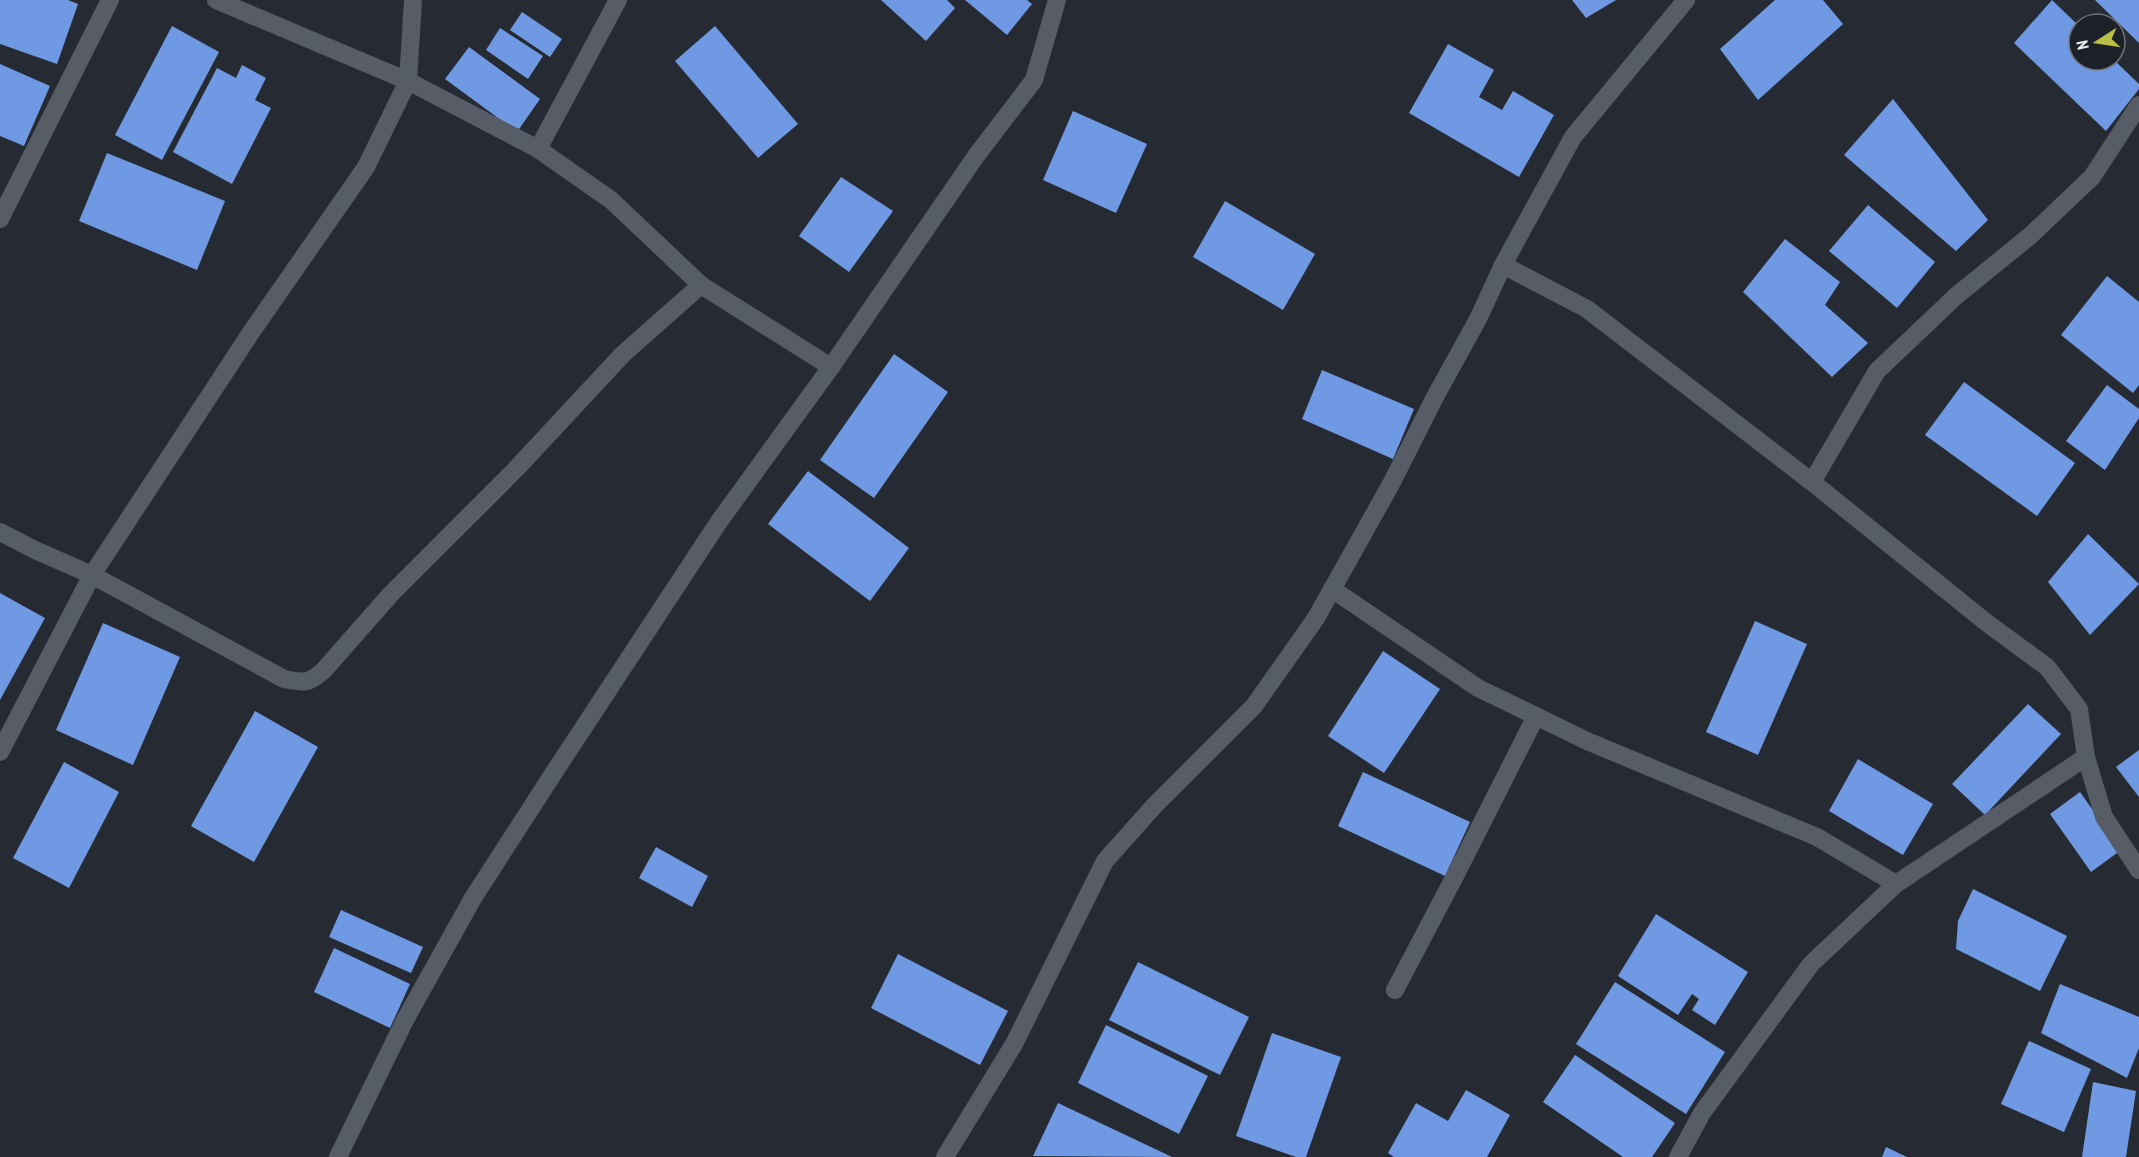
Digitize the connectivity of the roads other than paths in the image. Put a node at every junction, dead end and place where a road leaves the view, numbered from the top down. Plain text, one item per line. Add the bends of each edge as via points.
1 (111, 0) edge
2 (216, 0) edge
3 (413, 0) edge
4 (618, 0) edge
5 (1057, 0) edge
6 (1686, 0) edge
7 (408, 81) junction
8 (2139, 105) edge
9 (538, 149) junction
10 (0, 219) edge
11 (1503, 265) junction
12 (701, 285) junction
13 (831, 367) junction
14 (1812, 482) junction
15 (0, 532) edge
16 (92, 575) junction
17 (1332, 589) junction
18 (1536, 716) junction
19 (0, 752) edge
20 (2086, 757) junction
21 (2139, 870) edge
22 (1896, 885) junction
23 (1395, 990) dead end
24 (338, 1157) edge
25 (945, 1157) edge
26 (1678, 1157) edge

1 - 10 street
2 - 7 street
3 - 7 street
4 - 9 street
5 - 13 street via 1034,80 976,156
6 - 11 street via 1573,137
7 - 9 street
7 - 16 street via 366,167 252,331
8 - 14 street via 2092,177 1877,371
9 - 12 street via 612,200
11 - 14 street via 1587,309
11 - 17 street via 1478,319
12 - 13 street
12 - 16 street via 623,354 312,681 284,679
13 - 24 street via 718,523 473,898 405,1020
14 - 20 street via 2047,667 2079,709
15 - 16 street
16 - 19 street
17 - 18 street via 1478,688
17 - 25 street via 1254,706 1105,861 1014,1044
18 - 22 street via 1817,837
18 - 23 street
20 - 21 street via 2104,817
20 - 22 street
22 - 26 street via 1811,964 1702,1113

